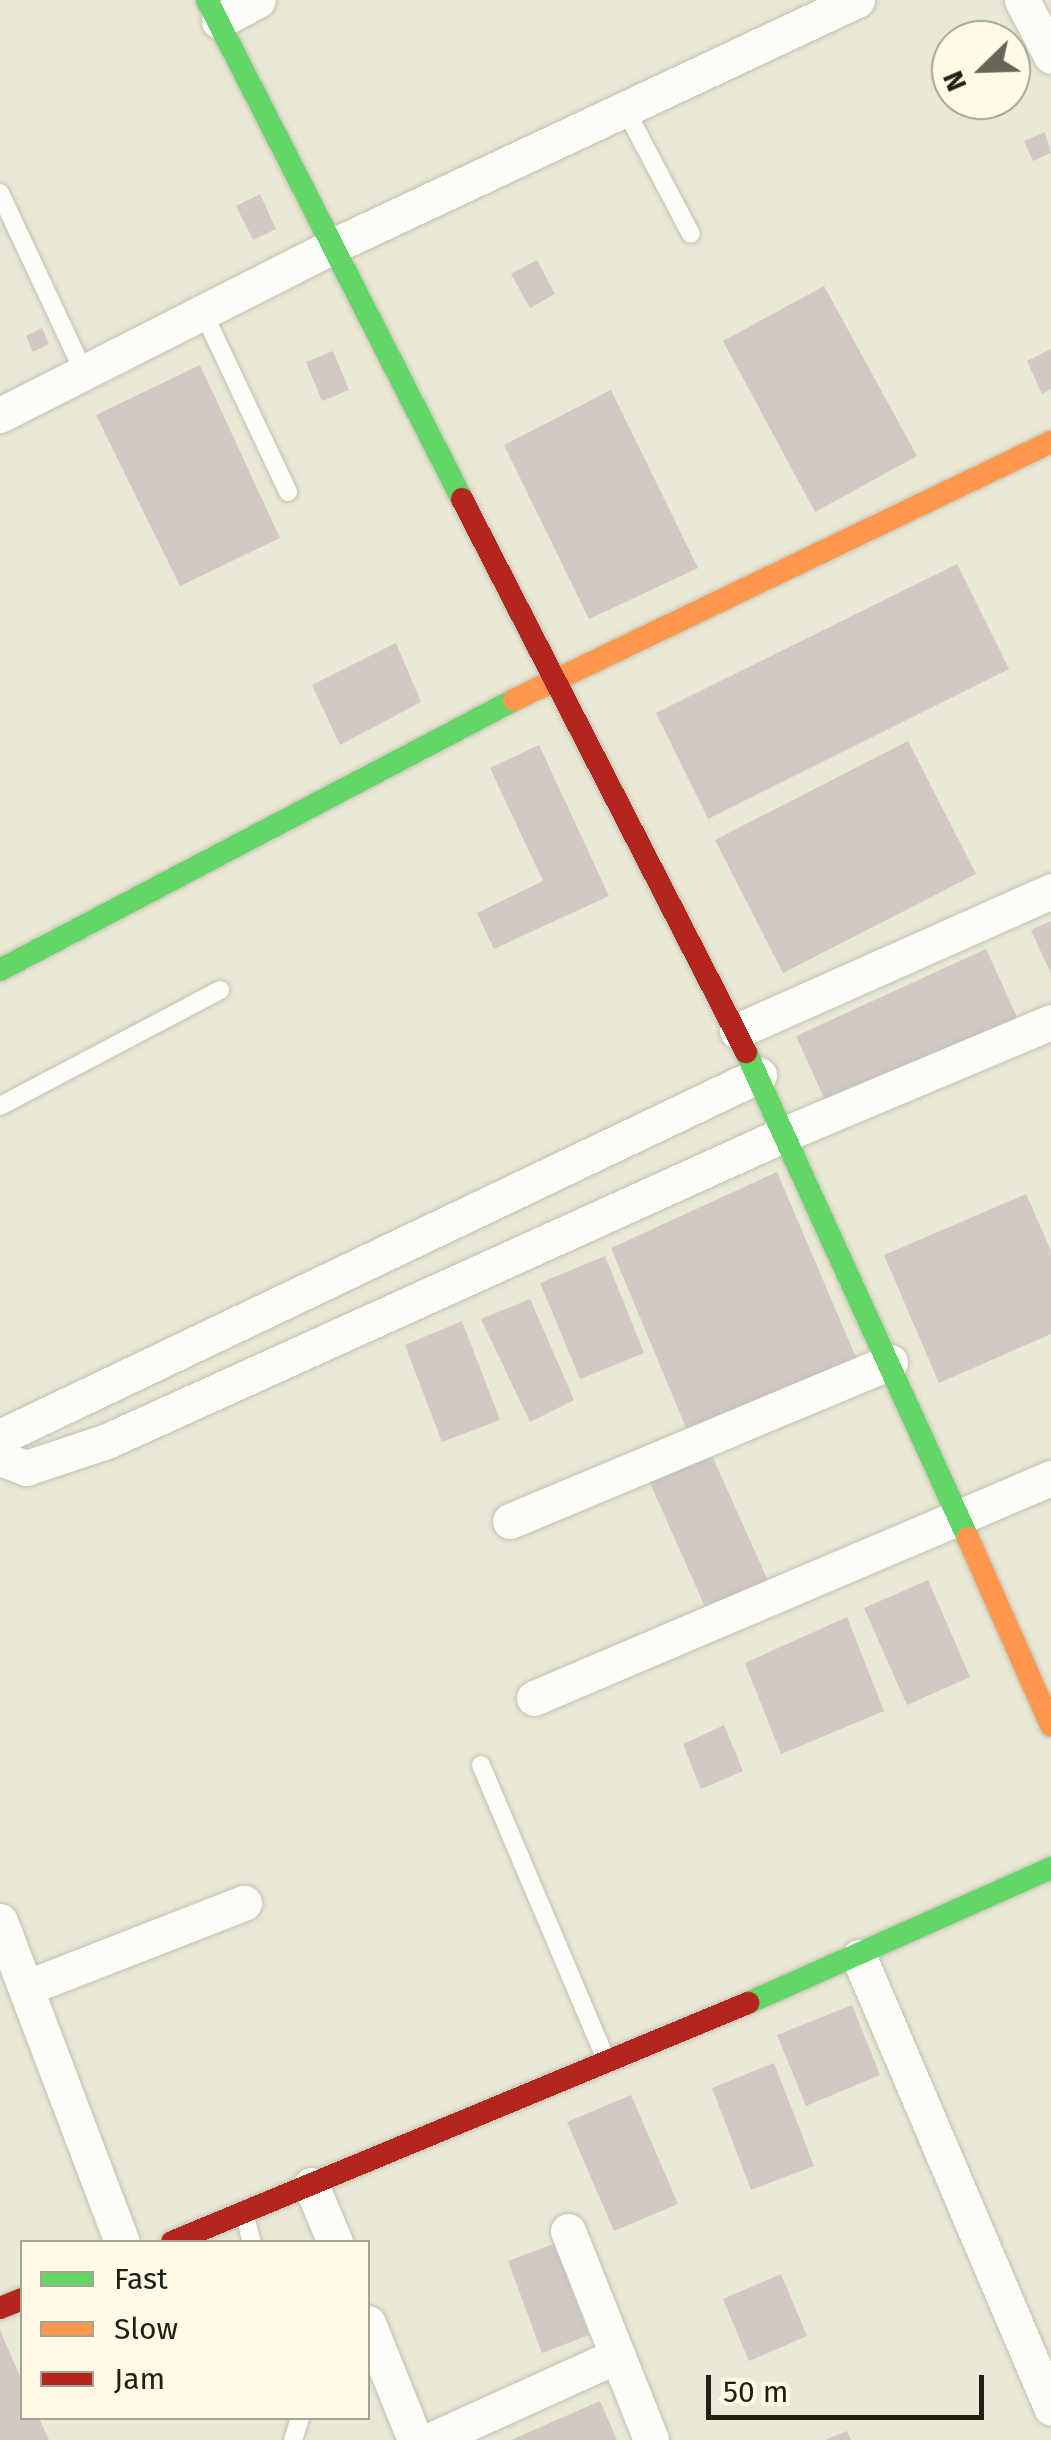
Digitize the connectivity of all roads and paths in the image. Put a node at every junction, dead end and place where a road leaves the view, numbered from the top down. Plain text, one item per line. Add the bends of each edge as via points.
1 (258, 0) edge
2 (857, 0) edge
3 (1022, 0) edge
4 (213, 10) edge
5 (1051, 56) edge
6 (625, 109) junction
7 (0, 193) edge
8 (691, 234) dead end
9 (333, 246) junction
10 (203, 312) junction
11 (84, 372) junction
12 (0, 414) edge
13 (1051, 442) edge
14 (288, 492) dead end
15 (555, 678) junction
16 (1051, 891) edge
17 (0, 970) edge
18 (220, 990) dead end
19 (1051, 1022) edge
20 (738, 1031) junction
21 (758, 1075) junction
22 (0, 1106) edge
23 (787, 1133) junction
24 (890, 1362) junction
25 (0, 1436) edge
26 (0, 1458) edge
27 (1051, 1478) edge
28 (957, 1519) junction
29 (510, 1520) dead end
30 (534, 1698) dead end
31 (1051, 1725) edge
32 (481, 1765) dead end
33 (1051, 1868) edge
34 (244, 1903) dead end
35 (0, 1921) edge
36 (860, 1956) junction
37 (28, 1987) junction
38 (606, 2059) junction
39 (311, 2185) junction
40 (244, 2212) junction
41 (568, 2231) dead end
42 (121, 2240) edge
43 (177, 2240) edge
44 (251, 2240) edge
45 (334, 2240) edge
46 (370, 2328) edge
47 (618, 2355) junction
48 (1047, 2387) edge
49 (415, 2440) edge
50 (431, 2440) edge
51 (652, 2440) edge

1 - 4 street
2 - 6 street
3 - 5 street
4 - 9 street
6 - 8 lane
6 - 9 street
7 - 11 lane
9 - 10 street
9 - 15 street
10 - 11 street
10 - 14 lane
11 - 12 street
13 - 15 street
15 - 17 street
15 - 20 street
16 - 20 street
18 - 22 lane
19 - 23 street
20 - 21 street
21 - 23 street
21 - 25 street
23 - 24 street
23 - 26 street via 107,1441 26,1468
24 - 28 street
24 - 29 street
27 - 28 street
28 - 30 street
28 - 31 street
32 - 38 lane
33 - 36 street
34 - 37 street
35 - 37 street
36 - 38 street
36 - 48 street
37 - 42 street
38 - 39 street
39 - 40 street
39 - 45 street
40 - 43 street
40 - 44 lane
41 - 47 street
46 - 49 street
47 - 50 street
47 - 51 street

